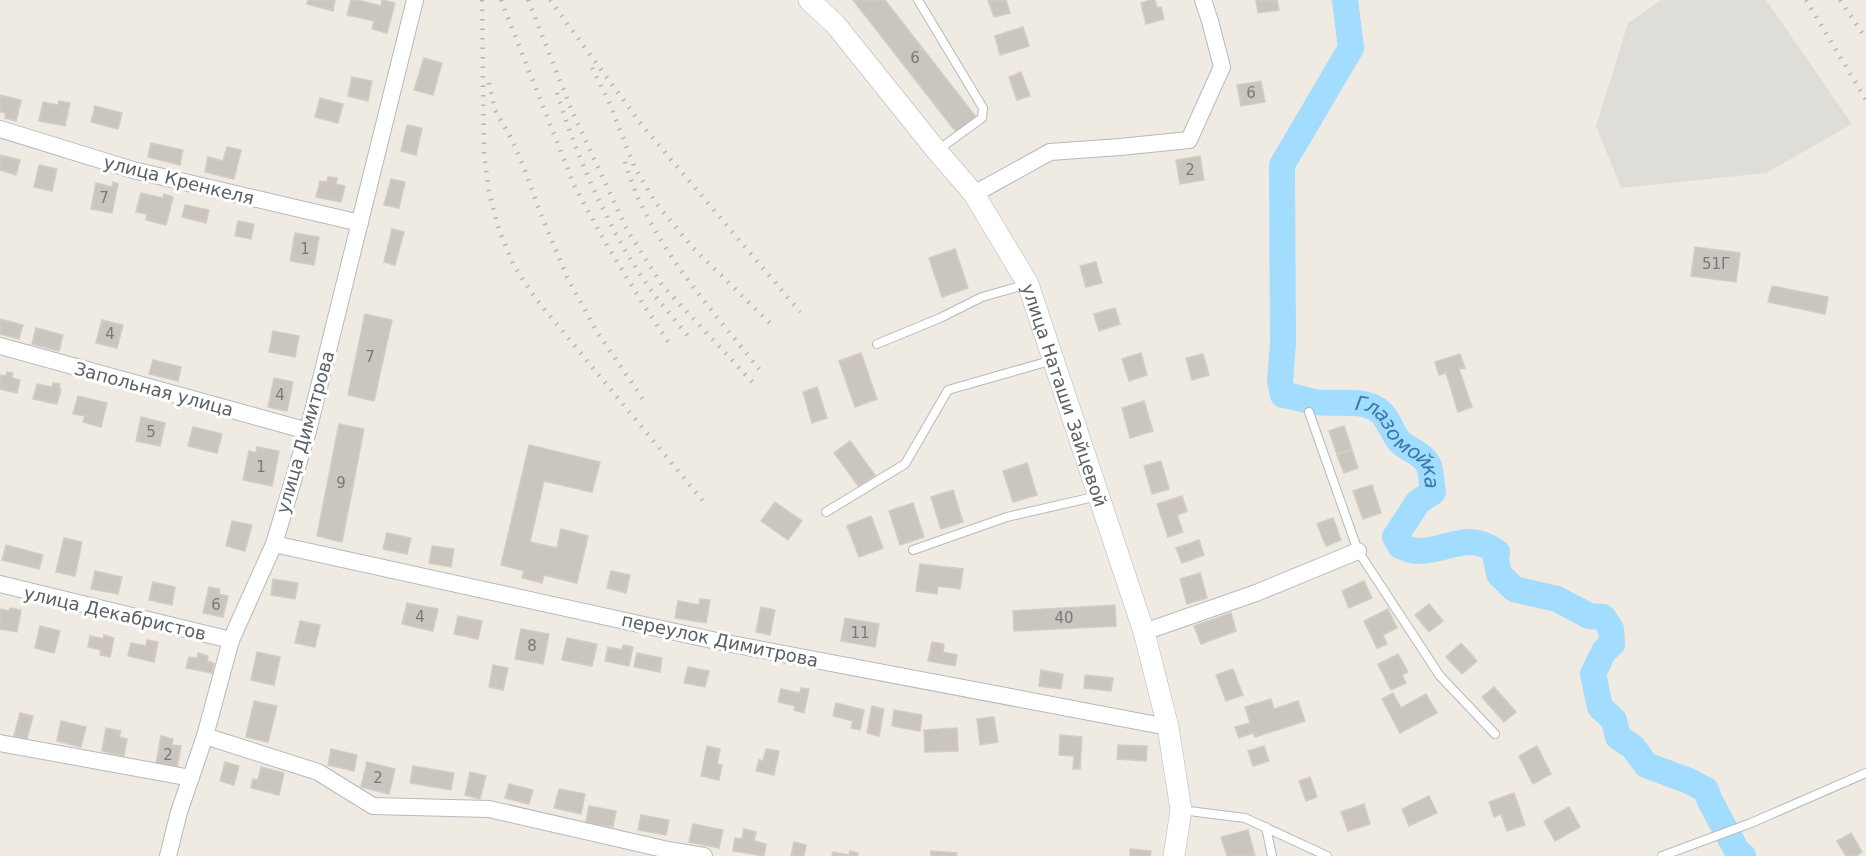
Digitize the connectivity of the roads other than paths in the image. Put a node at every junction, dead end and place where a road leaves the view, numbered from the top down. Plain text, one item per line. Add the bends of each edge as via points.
1 (415, 0) edge
2 (809, 0) edge
3 (918, 0) edge
4 (1203, 0) edge
5 (0, 129) edge
6 (937, 151) junction
7 (974, 194) junction
8 (360, 223) junction
9 (1028, 284) junction
10 (878, 344) dead end
11 (0, 346) edge
12 (1054, 360) junction
13 (1309, 412) dead end
14 (308, 431) junction
15 (1099, 496) junction
16 (826, 512) dead end
17 (274, 544) junction
18 (913, 550) dead end
19 (1358, 551) junction
20 (0, 584) edge
21 (1144, 632) junction
22 (231, 640) junction
23 (1168, 727) junction
24 (1495, 734) dead end
25 (205, 736) junction
26 (0, 743) edge
27 (1866, 773) edge
28 (191, 778) junction
29 (1181, 810) junction
30 (1266, 828) junction
31 (168, 856) edge
32 (704, 856) edge
33 (1174, 856) edge
34 (1272, 856) edge
35 (1327, 856) edge
36 (1662, 856) edge

1 - 8 street, улица Димитрова
2 - 6 street, улица Наташи Зайцевой via 835,24
3 - 6 lane via 983,108 982,118
4 - 7 street via 1222,67 1189,140 1050,152
5 - 8 street, улица Кренкеля via 133,170
6 - 7 street, улица Наташи Зайцевой
7 - 9 street, улица Наташи Зайцевой
8 - 14 street, улица Димитрова
9 - 10 lane via 982,297
9 - 12 street, улица Наташи Зайцевой
11 - 14 street, Запольная улица
12 - 15 street, улица Наташи Зайцевой
12 - 16 lane via 948,390 905,464
13 - 19 lane
14 - 17 street, улица Димитрова
15 - 18 lane via 1007,517
15 - 21 street, улица Наташи Зайцевой
17 - 22 street, улица Димитрова
17 - 23 street, переулок Димитрова via 721,642
19 - 21 street
19 - 24 lane via 1440,676
20 - 22 street, улица Декабристов
21 - 23 street, улица Наташи Зайцевой
22 - 25 street, улица Димитрова
23 - 29 street, улица Наташи Зайцевой
25 - 28 street, улица Димитрова
25 - 32 street via 318,772 374,806 489,809
26 - 28 street
27 - 36 lane
28 - 31 street, улица Димитрова
29 - 30 lane via 1245,818
29 - 33 street, улица Наташи Зайцевой
30 - 34 lane
30 - 35 lane

